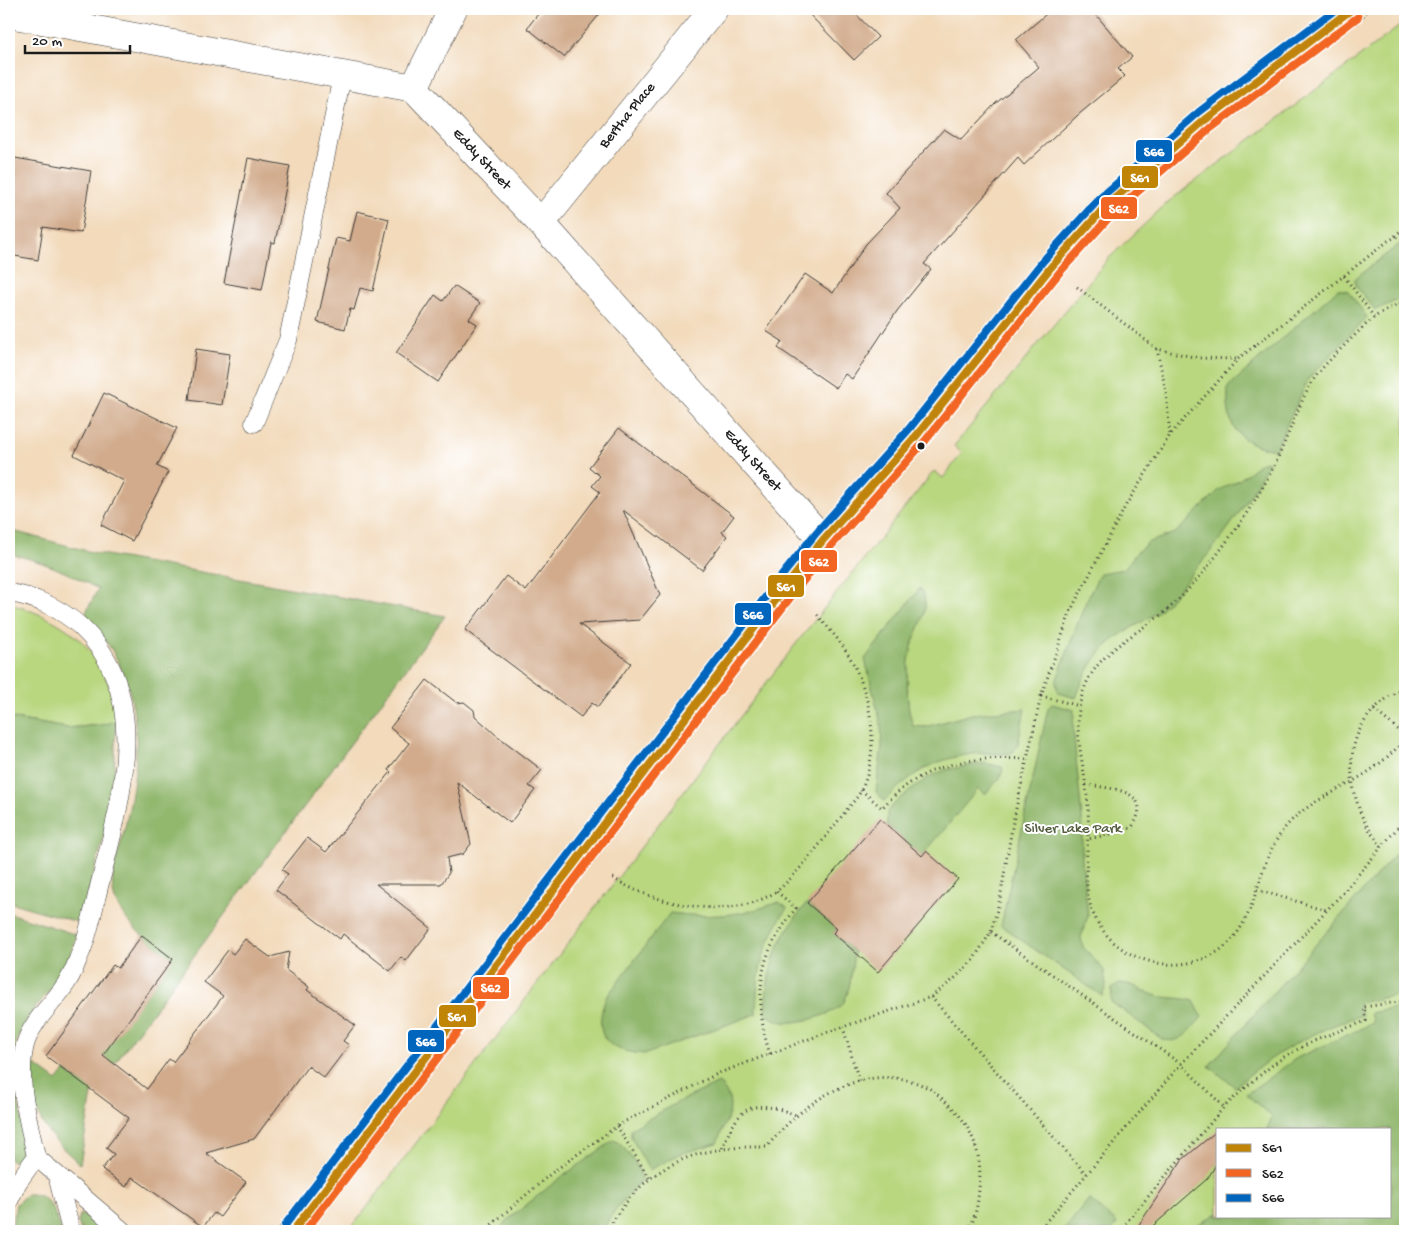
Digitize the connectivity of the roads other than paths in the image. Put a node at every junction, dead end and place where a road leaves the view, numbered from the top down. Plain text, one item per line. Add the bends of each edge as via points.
1 (453, 9) edge
2 (714, 9) edge
3 (1352, 9) edge
4 (9, 14) edge
5 (342, 76) junction
6 (414, 88) junction
7 (541, 223) junction
8 (254, 423) dead end
9 (823, 540) junction
10 (9, 593) edge
11 (36, 1157) junction
12 (56, 1175) junction
13 (9, 1201) edge
14 (71, 1231) edge
15 (123, 1231) edge
16 (293, 1231) edge

1 - 6 street
2 - 7 street, Bertha Place
3 - 9 main road via 1205,120 1106,206 1051,267 917,435
4 - 5 street
5 - 6 street
5 - 8 lane via 288,340
6 - 7 street, Eddy Street
7 - 9 street, Eddy Street
9 - 16 main road
10 - 11 lane via 38,600 70,617 88,633 109,662 117,684 127,742 117,818 82,949 69,980 32,1028 26,1045 22,1066
11 - 12 lane
11 - 13 lane
12 - 14 lane
12 - 15 lane

